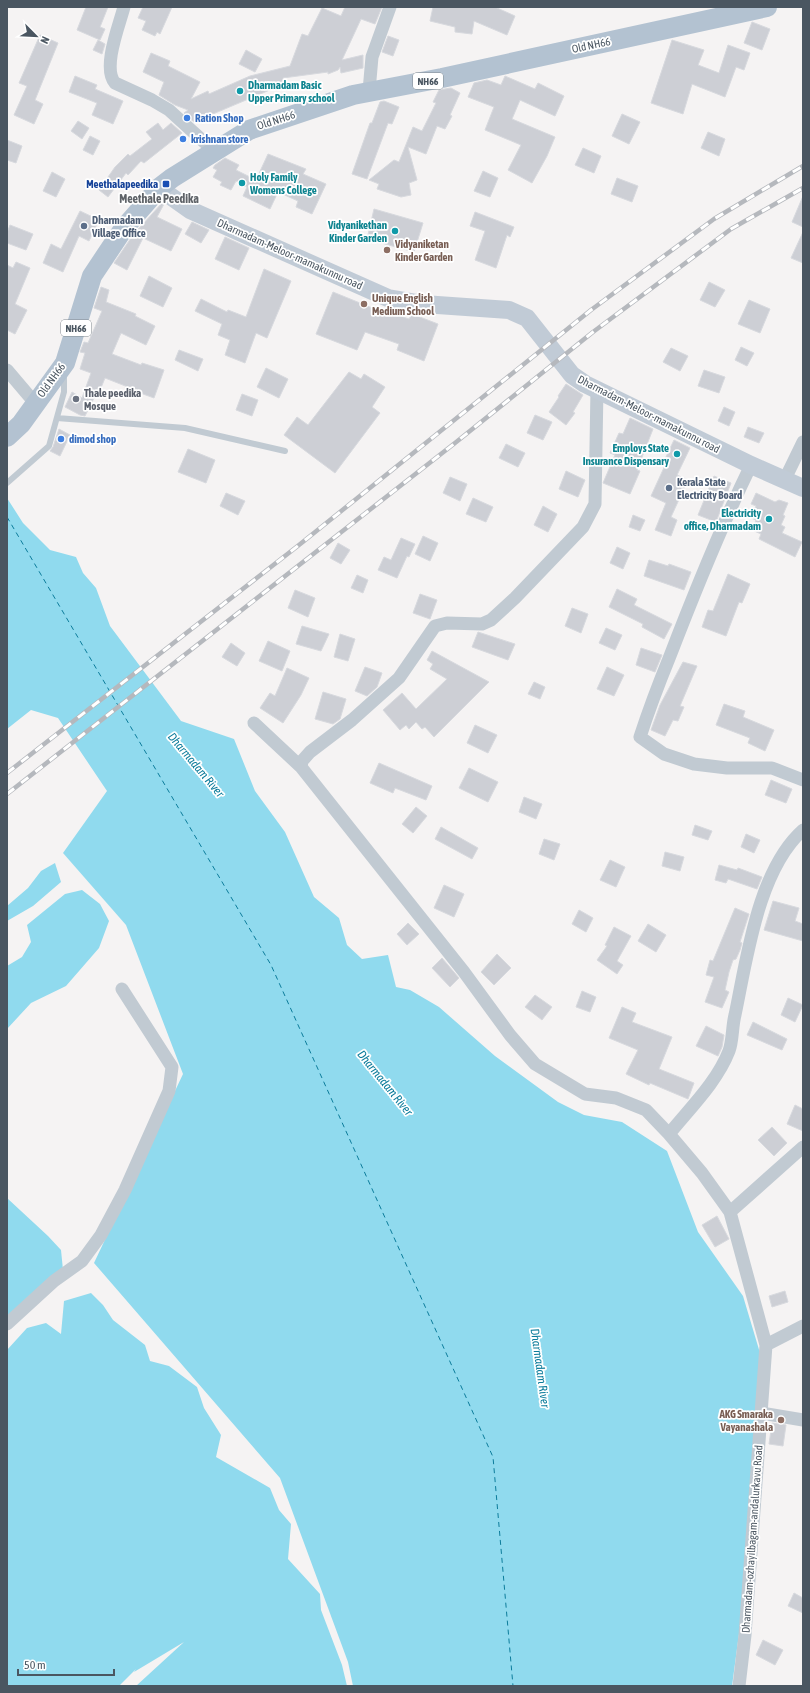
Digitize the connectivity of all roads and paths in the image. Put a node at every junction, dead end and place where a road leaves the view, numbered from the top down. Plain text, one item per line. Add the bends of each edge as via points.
1 (124, 7) edge
2 (390, 7) edge
3 (767, 7) edge
4 (722, 12) edge
5 (369, 91) junction
6 (214, 151) junction
7 (159, 188) junction
8 (64, 363) junction
9 (7, 370) edge
10 (597, 388) junction
11 (35, 403) junction
12 (57, 418) junction
13 (14, 431) edge
14 (803, 442) edge
15 (285, 451) dead end
16 (751, 465) junction
17 (785, 479) junction
18 (7, 483) edge
19 (803, 488) edge
20 (254, 723) dead end
21 (301, 767) junction
22 (803, 780) edge
23 (803, 830) edge
24 (122, 989) dead end
25 (669, 1134) junction
26 (803, 1147) edge
27 (730, 1212) junction
28 (7, 1324) edge
29 (803, 1326) edge
30 (766, 1345) junction
31 (761, 1413) junction
32 (803, 1420) edge
33 (739, 1686) edge

1 - 6 street via 111,56 111,78 115,83 169,110
2 - 5 street via 372,57
3 - 4 main road, Old NH66 / NH66
4 - 5 main road, Old NH66 / NH66 via 442,78
5 - 6 main road, Old NH66 / NH66 via 249,130
6 - 7 main road, Old NH66 / NH66
7 - 8 main road, Old NH66 / NH66 via 124,228 92,276
7 - 10 main road, Dharmadam-Meloor-mamakunnu road via 190,210 388,298 423,304 508,310 527,318 572,375
8 - 11 main road, Old NH66 / NH66
8 - 12 lane via 64,392
9 - 11 street
10 - 16 main road, Dharmadam-Meloor-mamakunnu road
10 - 21 street via 594,504 583,526 491,620 482,624 447,623 435,626 399,678 352,720 310,752 302,761
11 - 13 main road, Old NH66 / NH66
12 - 15 lane via 185,428
12 - 18 lane via 49,446
14 - 17 street
16 - 17 main road, Dharmadam-Meloor-mamakunnu road
16 - 22 street via 724,521 690,604 640,736 664,754 694,764 727,768 772,768
17 - 19 main road, Dharmadam-Meloor-mamakunnu road
20 - 21 street, Dharmadam-ozhayilbagam-andalurkavu Road
21 - 25 street, Dharmadam-ozhayilbagam-andalurkavu Road via 535,1064 585,1094 616,1098 646,1110
23 - 25 street via 781,856 762,900 734,1018 730,1049 720,1069
24 - 28 street via 172,1067 169,1091 125,1190 101,1235 82,1261 54,1281
25 - 27 street, Dharmadam-ozhayilbagam-andalurkavu Road
26 - 27 street
27 - 30 street, Dharmadam-ozhayilbagam-andalurkavu Road
29 - 30 street
30 - 31 street, Dharmadam-ozhayilbagam-andalurkavu Road
31 - 32 street
31 - 33 street, Dharmadam-ozhayilbagam-andalurkavu Road

